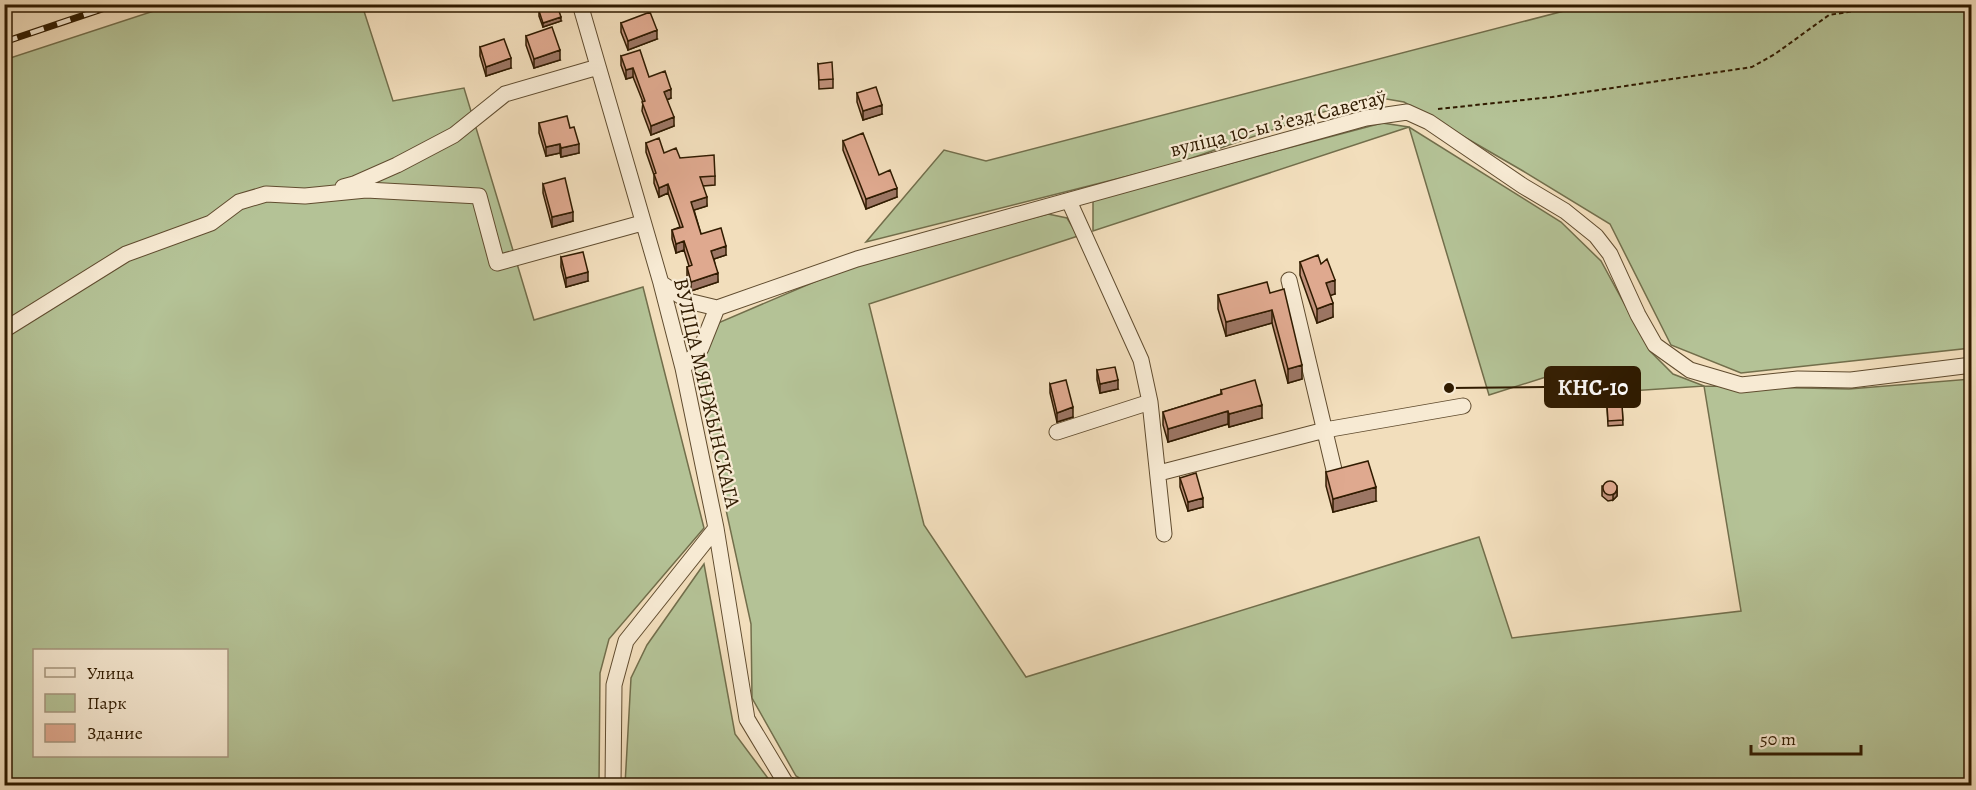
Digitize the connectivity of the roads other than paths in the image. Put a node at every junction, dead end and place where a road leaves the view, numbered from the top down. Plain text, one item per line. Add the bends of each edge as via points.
1 (580, 4) edge
2 (598, 67) junction
3 (305, 196) junction
4 (1069, 201) junction
5 (642, 223) junction
6 (1289, 280) dead end
7 (661, 283) junction
8 (717, 308) junction
9 (4, 330) edge
10 (1971, 364) edge
11 (683, 368) junction
12 (1150, 402) junction
13 (1463, 406) dead end
14 (1325, 430) junction
15 (1057, 432) dead end
16 (1159, 473) junction
17 (1335, 474) edge
18 (716, 528) junction
19 (1164, 534) dead end
20 (613, 786) edge
21 (791, 786) edge

1 - 2 street, ВУЛІЦА МЯНЖЫНСКАГА
2 - 3 street via 505,94 454,135 397,165 354,184
2 - 5 street, ВУЛІЦА МЯНЖЫНСКАГА
3 - 5 street via 366,190 478,196 497,263
3 - 9 street via 266,194 239,202 211,223 126,254
4 - 8 street, вуліца 10-ы зʼезд Саветаў via 857,259
4 - 10 street, вуліца 10-ы зʼезд Саветаў via 1366,118 1407,112 1429,122 1596,236 1610,254 1655,345 1690,370 1741,386 1798,379 1851,380
4 - 12 street via 1141,360
5 - 7 street, ВУЛІЦА МЯНЖЫНСКАГА
6 - 14 street
7 - 8 street via 688,301
7 - 11 street, ВУЛІЦА МЯНЖЫНСКАГА
8 - 11 street via 701,348
11 - 18 street, ВУЛІЦА МЯНЖЫНСКАГА
12 - 15 street
12 - 16 street
13 - 14 street
14 - 16 street
14 - 17 street
16 - 19 street
18 - 20 street via 626,641 614,685
18 - 21 street, ВУЛІЦА МЯНЖЫНСКАГА via 747,719

